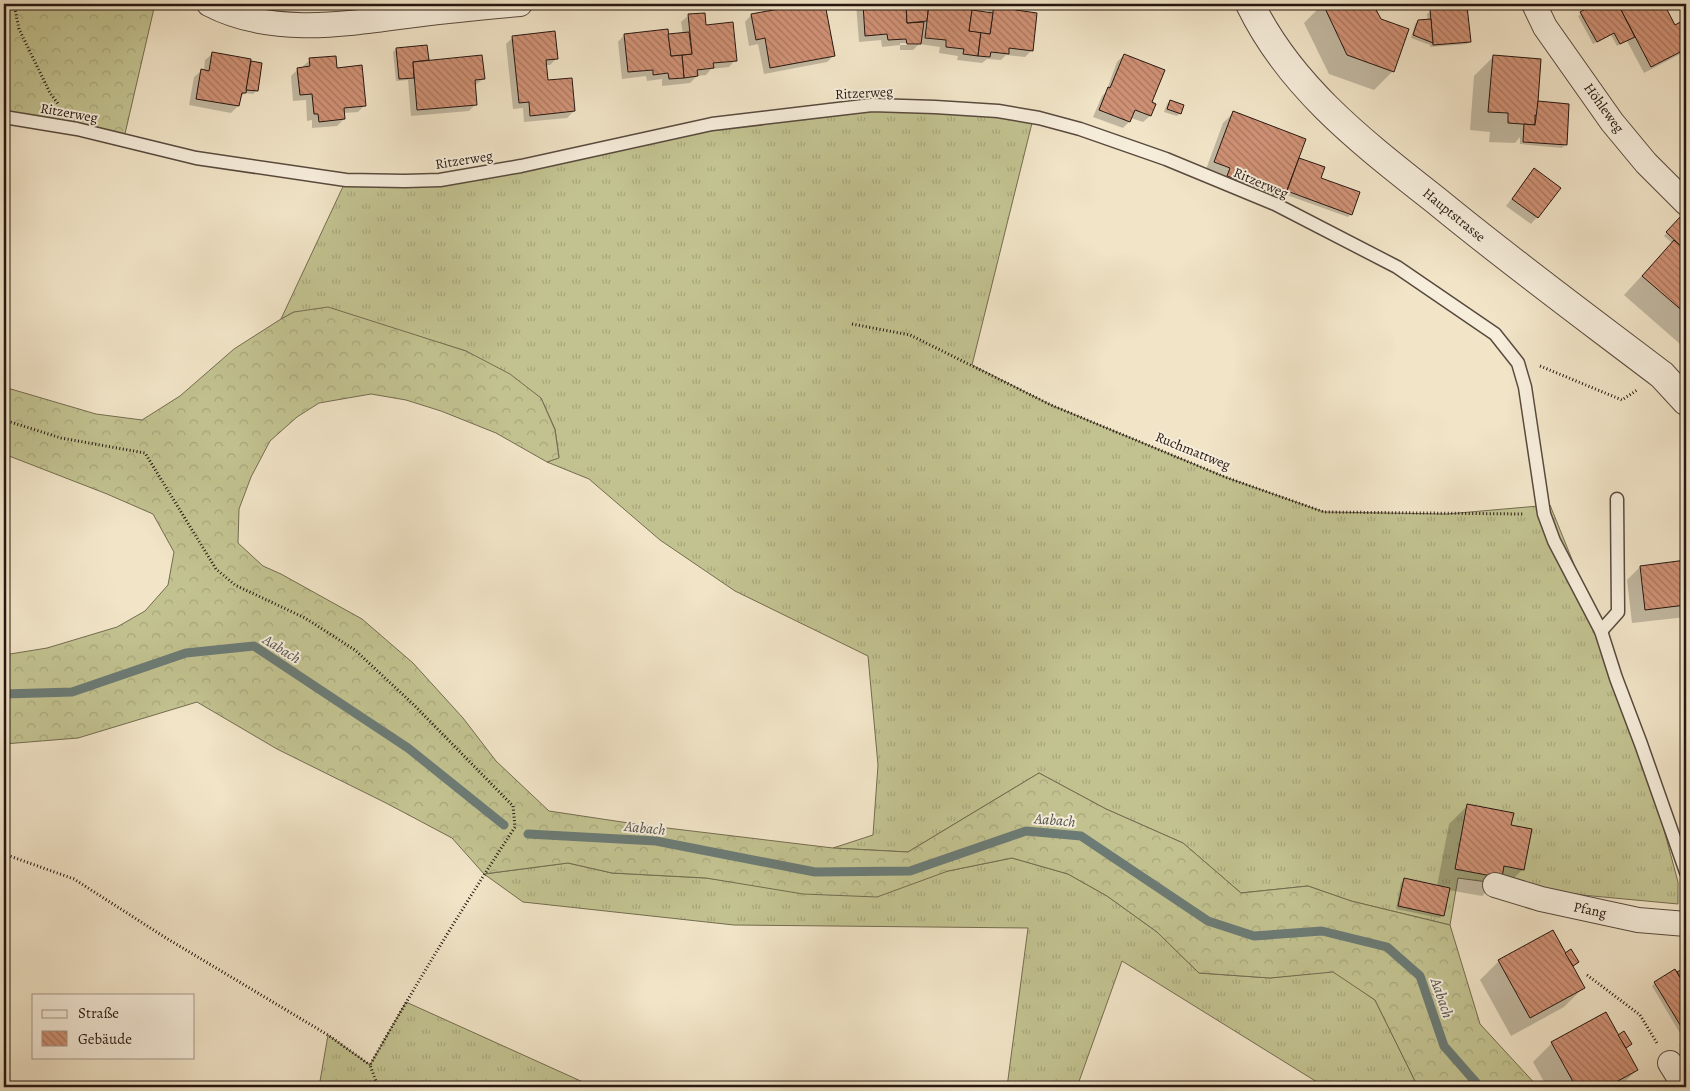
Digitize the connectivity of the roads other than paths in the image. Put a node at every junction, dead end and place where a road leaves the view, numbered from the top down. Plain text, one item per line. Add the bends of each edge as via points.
1 (520, 4) edge
2 (1250, 4) edge
3 (1534, 4) edge
4 (219, 6) edge
5 (452, 7) edge
6 (4, 117) edge
7 (1686, 204) edge
8 (1686, 401) edge
9 (1617, 499) dead end
10 (1601, 631) junction
11 (1686, 872) edge
12 (1495, 885) dead end
13 (1686, 924) edge
14 (1670, 1063) road end
15 (1685, 1087) edge

1 - 5 street
2 - 8 street, Hauptstrasse via 1279,52 1346,128 1478,235 1662,375
3 - 7 street, Höhleweg via 1545,27 1612,122
4 - 5 street via 272,24 344,24
6 - 10 lane, Ritzerweg via 77,129 196,158 346,180 405,181 440,180 521,166 722,123 872,105 998,111 1080,129 1166,159 1276,204 1397,266 1495,334 1518,363 1525,387 1544,514 1554,541
9 - 10 lane via 1618,612
10 - 11 lane, Ritzerweg
12 - 13 street, Pfang via 1540,899 1638,920
14 - 15 street

